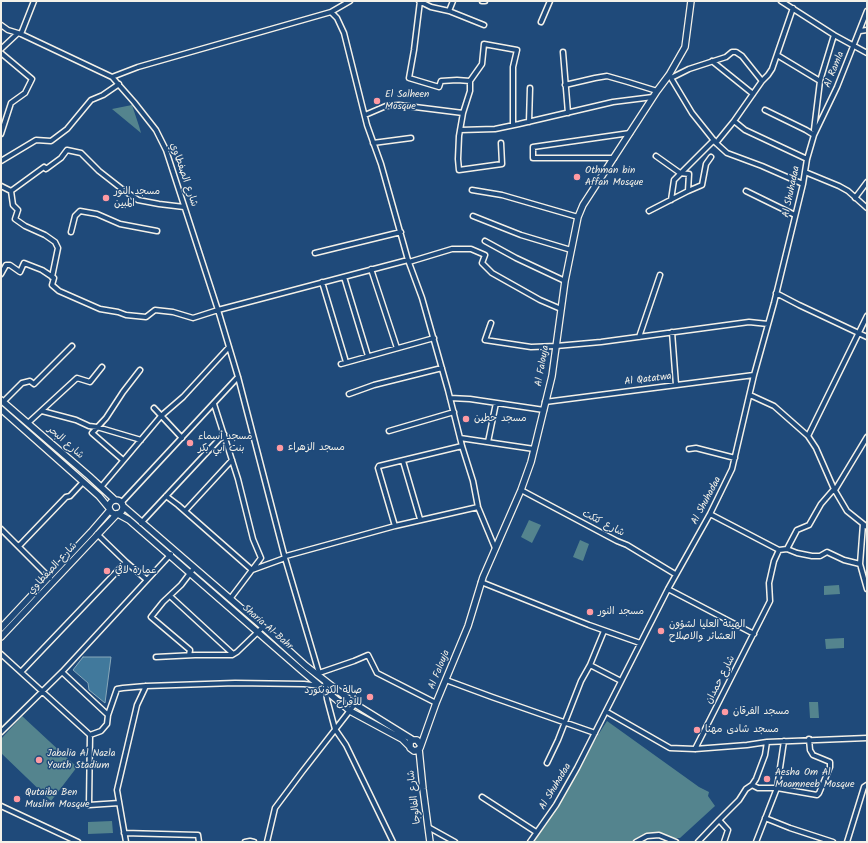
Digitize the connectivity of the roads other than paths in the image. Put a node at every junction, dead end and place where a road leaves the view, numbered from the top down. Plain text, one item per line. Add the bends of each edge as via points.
1 (34, 1) edge
2 (350, 1) edge
3 (420, 1) edge
4 (452, 1) edge
5 (482, 1) edge
6 (485, 1) edge
7 (550, 1) edge
8 (691, 1) edge
9 (781, 1) edge
10 (793, 8) junction
11 (449, 11) junction
12 (867, 11) edge
13 (331, 12) junction
14 (542, 22) dead end
15 (1, 25) edge
16 (484, 25) dead end
17 (867, 30) edge
18 (860, 31) junction
19 (19, 34) junction
20 (834, 35) junction
21 (853, 46) junction
22 (1, 49) edge
23 (563, 52) dead end
24 (1, 53) edge
25 (867, 53) edge
26 (777, 55) junction
27 (712, 61) junction
28 (112, 77) junction
29 (670, 77) junction
30 (470, 81) junction
31 (762, 81) junction
32 (820, 81) junction
33 (119, 84) junction
34 (565, 85) junction
35 (530, 88) dead end
36 (657, 91) junction
37 (753, 94) junction
38 (653, 97) junction
39 (765, 110) dead end
40 (568, 112) junction
41 (463, 113) junction
42 (365, 115) junction
43 (734, 121) junction
44 (529, 122) junction
45 (513, 125) junction
46 (460, 130) junction
47 (630, 132) junction
48 (1, 134) edge
49 (814, 135) junction
50 (411, 138) dead end
51 (715, 142) junction
52 (373, 143) junction
53 (501, 143) dead end
54 (656, 156) dead end
55 (711, 157) dead end
56 (614, 158) junction
57 (807, 159) junction
58 (1, 161) edge
59 (805, 172) junction
60 (680, 173) junction
61 (867, 182) edge
62 (803, 184) junction
63 (1, 186) edge
64 (472, 190) dead end
65 (746, 190) dead end
66 (11, 191) junction
67 (688, 191) junction
68 (855, 198) junction
69 (671, 200) junction
70 (184, 207) junction
71 (867, 208) edge
72 (649, 211) dead end
73 (795, 215) junction
74 (473, 216) dead end
75 (578, 218) junction
76 (157, 231) dead end
77 (71, 232) dead end
78 (401, 232) junction
79 (485, 241) dead end
80 (571, 250) junction
81 (315, 253) dead end
82 (409, 261) junction
83 (371, 269) junction
84 (1, 274) edge
85 (660, 275) dead end
86 (52, 277) junction
87 (344, 277) junction
88 (565, 281) junction
89 (322, 282) junction
90 (776, 293) junction
91 (561, 309) junction
92 (218, 310) junction
93 (867, 316) edge
94 (491, 323) dead end
95 (768, 324) junction
96 (672, 332) junction
97 (859, 333) junction
98 (867, 336) edge
99 (639, 337) junction
100 (434, 338) junction
101 (72, 346) dead end
102 (556, 346) junction
103 (229, 348) junction
104 (397, 348) junction
105 (368, 356) junction
106 (346, 362) junction
107 (341, 364) dead end
108 (102, 366) dead end
109 (442, 368) junction
110 (140, 370) dead end
111 (754, 375) junction
112 (238, 378) junction
113 (676, 385) junction
114 (349, 394) dead end
115 (750, 395) junction
116 (450, 398) junction
117 (2, 401) edge
118 (545, 402) junction
119 (496, 403) junction
120 (214, 404) junction
121 (154, 408) dead end
122 (1, 409) edge
123 (544, 410) junction
124 (42, 411) junction
125 (454, 412) junction
126 (161, 416) junction
127 (28, 423) junction
128 (97, 427) junction
129 (389, 431) dead end
130 (224, 434) junction
131 (808, 436) junction
132 (867, 437) edge
133 (182, 438) junction
134 (460, 438) junction
135 (141, 440) junction
136 (488, 442) junction
137 (462, 446) junction
138 (534, 449) junction
139 (689, 449) dead end
140 (735, 458) junction
141 (122, 460) junction
142 (232, 460) junction
143 (403, 461) junction
144 (83, 482) junction
145 (101, 487) junction
146 (521, 490) junction
147 (834, 490) junction
148 (166, 496) junction
149 (116, 500) junction
150 (122, 505) junction
151 (478, 507) junction
152 (109, 509) junction
153 (185, 511) junction
154 (117, 514) junction
155 (710, 514) junction
156 (420, 520) dead end
157 (141, 523) junction
158 (865, 525) edge
159 (395, 526) junction
160 (1, 529) edge
161 (97, 534) junction
162 (19, 546) junction
163 (495, 548) junction
164 (787, 549) junction
165 (779, 550) junction
166 (172, 553) junction
167 (286, 557) junction
168 (126, 562) junction
169 (860, 564) junction
170 (252, 570) junction
171 (192, 571) junction
172 (675, 574) junction
173 (49, 577) junction
174 (147, 580) junction
175 (54, 582) junction
176 (481, 582) junction
177 (668, 589) junction
178 (867, 589) edge
179 (170, 596) junction
180 (230, 599) junction
181 (263, 627) junction
182 (1, 628) edge
183 (604, 631) junction
184 (258, 632) junction
185 (754, 634) junction
186 (1, 637) edge
187 (640, 643) junction
188 (1, 654) edge
189 (233, 654) junction
190 (189, 655) junction
191 (156, 657) dead end
192 (590, 665) junction
193 (21, 672) junction
194 (62, 672) junction
195 (318, 674) junction
196 (446, 680) junction
197 (325, 681) junction
198 (621, 681) junction
199 (146, 686) junction
200 (320, 686) junction
201 (325, 690) junction
202 (42, 691) junction
203 (436, 703) junction
204 (355, 704) junction
205 (350, 711) junction
206 (607, 712) junction
207 (108, 716) junction
208 (565, 722) junction
209 (335, 729) junction
210 (1, 732) edge
211 (595, 733) junction
212 (90, 735) junction
213 (867, 738) edge
214 (413, 740) junction
215 (809, 740) junction
216 (784, 741) junction
217 (767, 742) junction
218 (409, 746) junction
219 (420, 747) junction
220 (695, 749) junction
221 (547, 763) dead end
222 (752, 784) junction
223 (867, 785) edge
224 (777, 788) junction
225 (482, 797) dead end
226 (119, 802) junction
227 (1, 806) edge
228 (765, 818) junction
229 (719, 820) junction
230 (428, 827) junction
231 (536, 832) junction
232 (124, 833) junction
233 (78, 842) edge
234 (126, 842) edge
235 (199, 842) edge
236 (245, 842) edge
237 (254, 842) edge
238 (267, 842) edge
239 (393, 842) edge
240 (430, 842) edge
241 (455, 842) edge
242 (530, 842) edge
243 (636, 842) edge
244 (676, 842) edge
245 (698, 842) edge
246 (724, 842) edge
247 (756, 842) edge
248 (833, 842) edge
249 (847, 842) edge

1 - 19 street
2 - 13 street
3 - 11 street via 431,7
3 - 30 street via 409,78 439,87 441,81
4 - 11 street
5 - 6 street
7 - 14 street
8 - 29 main road, Al Falouja via 685,47
9 - 10 street
10 - 20 street
10 - 26 street
11 - 16 street
12 - 18 street, Al Ramla
13 - 28 street via 138,66
13 - 42 street via 344,33
15 - 19 street, شارع الصفطاوي
17 - 18 street
18 - 21 street, Al Ramla
19 - 22 street
19 - 28 street, شارع الصفطاوي
20 - 21 street
20 - 32 street
21 - 25 street
21 - 49 street, Al Ramla
23 - 34 street
24 - 48 street via 32,79 25,93 11,103
26 - 31 street via 772,69
26 - 32 street
27 - 29 street
27 - 31 street via 736,52
27 - 37 street
28 - 33 street, شارع الصفطاوي
29 - 36 main road, Al Falouja
29 - 51 street via 692,113
30 - 41 street via 470,91
30 - 45 street via 482,64 484,44 517,50 512,72
31 - 37 street
32 - 49 street
33 - 58 street via 91,100 67,129 50,141 36,140
33 - 70 street, شارع الصفطاوي via 156,130 166,150
34 - 36 street via 607,76
34 - 40 street
35 - 44 street
36 - 38 main road, Al Falouja
37 - 43 street
38 - 40 street via 613,102
38 - 47 main road, Al Falouja
39 - 49 street
40 - 44 street
41 - 42 street via 399,105 386,106
41 - 46 street
42 - 52 street
43 - 51 street
43 - 57 street via 745,130
44 - 45 street
45 - 46 street
46 - 53 street via 459,170 502,164
47 - 56 main road, Al Falouja
47 - 56 street via 532,147 533,158
49 - 57 street, Al Shuhadaa
50 - 52 street
51 - 60 street
51 - 62 street via 727,152
52 - 78 street
54 - 60 street
55 - 67 street via 706,164 702,184
56 - 75 main road, Al Falouja via 583,205
57 - 59 street, Al Shuhadaa
59 - 62 street, Al Shuhadaa
59 - 68 street via 839,186
60 - 67 street via 689,174
60 - 69 street via 674,180
61 - 68 street
62 - 73 street, Al Shuhadaa
63 - 66 street
64 - 75 street via 502,195
65 - 73 street
66 - 70 street via 61,158 66,150 81,153 99,171 138,200
66 - 86 street via 13,204 18,210 15,219 45,235 55,242 58,248
67 - 69 street
68 - 71 street
69 - 72 street
70 - 92 street, شارع الصفطاوي
73 - 90 street, Al Shuhadaa
74 - 80 street via 521,236
75 - 80 main road, Al Falouja
76 - 77 street via 120,224 97,214 80,211 75,216
78 - 81 street
78 - 82 street
79 - 88 street
80 - 88 main road, Al Falouja
82 - 83 street
82 - 91 street via 452,248 471,248 485,255 482,263 492,273
82 - 100 street
83 - 87 street
83 - 104 street
84 - 86 street via 6,265 20,272 24,263
85 - 99 street
86 - 92 street via 52,285 59,291 100,309 126,315 146,317 155,310 193,318
87 - 89 street
87 - 105 street
88 - 91 main road, Al Falouja
89 - 92 street
89 - 106 street
90 - 95 street, Al Shuhadaa
90 - 97 street
91 - 102 main road, Al Falouja
92 - 103 street, شارع الصفطاوي
93 - 97 street
94 - 102 street via 485,340 531,347
95 - 96 street via 749,322
95 - 111 street, Al Shuhadaa
96 - 99 street
96 - 113 street
97 - 98 street
97 - 131 street
99 - 102 street
100 - 104 street
100 - 109 street
101 - 117 street via 34,384 30,381 22,383
102 - 118 main road, Al Falouja
103 - 112 street, شارع الصفطاوي
103 - 126 street via 183,397
104 - 105 street
105 - 106 street
106 - 107 street
108 - 124 street via 90,382 77,378
109 - 114 street
109 - 116 street
110 - 128 street
111 - 113 street, Al Qatatwa
111 - 115 street, Al Shuhadaa
112 - 120 street
112 - 167 street, شارع الصفطاوي
113 - 118 street, Al Qatatwa
115 - 131 street via 774,406
115 - 140 street, Al Shuhadaa
116 - 119 street
116 - 125 street
117 - 127 main road, شارع البحر
118 - 123 main road, Al Falouja
119 - 123 street
119 - 136 street
120 - 130 street
120 - 133 street
121 - 126 street
122 - 144 main road, شارع البحر
123 - 138 main road, Al Falouja
124 - 127 street
124 - 128 street
125 - 129 street
125 - 134 street
126 - 133 street
126 - 135 street
127 - 145 main road, شارع البحر
128 - 135 street
128 - 141 street via 92,433
130 - 142 street
130 - 148 street
131 - 147 street via 816,448
132 - 147 street
133 - 150 street
134 - 136 street
134 - 137 street
135 - 141 street
136 - 138 street
137 - 143 street
137 - 151 street
138 - 146 main road, Al Falouja
139 - 140 street via 696,448
140 - 155 street, Al Shuhadaa
141 - 145 street
142 - 153 street
142 - 170 street via 253,539 261,558
143 - 156 street
143 - 159 street via 378,468
144 - 152 main road, شارع البحر via 106,502
144 - 162 street
145 - 149 main road, شارع البحر
146 - 163 main road, Al Falouja
146 - 172 street, شارع كتكت via 627,545
147 - 158 street via 847,511
147 - 164 street via 821,504 809,524 797,530
148 - 153 street
148 - 157 street
149 - 150 main road
149 - 152 main road via 110,504
150 - 154 main road via 122,510
150 - 157 main road, Sharia Al-Bahr
151 - 159 street
151 - 163 street
152 - 154 main road
152 - 173 main road, شارع الصفطاوي
153 - 170 street
154 - 161 main road, شارع الصفطاوي
154 - 166 main road, Sharia Al-Bahr via 129,520
155 - 165 street
155 - 172 street, Al Shuhadaa
157 - 166 main road, Sharia Al-Bahr
158 - 169 street
159 - 167 street
160 - 162 street
161 - 168 street
161 - 175 main road, شارع الصفطاوي
162 - 173 street
163 - 176 main road, Al Falouja
164 - 165 street
164 - 169 street via 812,556 820,556 827,552
165 - 185 street, شارع حمدان via 769,583 770,601
166 - 171 main road, Sharia Al-Bahr
166 - 174 street
167 - 170 street
167 - 195 street, شارع الصفطاوي
168 - 174 street
168 - 193 street
169 - 178 street
170 - 180 street
171 - 179 street
171 - 180 main road, Sharia Al-Bahr
171 - 184 main road, Sharia Al-Bahr
172 - 177 street, Al Shuhadaa
173 - 175 street
173 - 182 main road, شارع الصفطاوي
174 - 194 street
175 - 186 main road, شارع الصفطاوي
176 - 183 street
176 - 196 main road, Al Falouja via 468,626
177 - 185 street
177 - 187 street, Al Shuhadaa
179 - 189 street
179 - 190 street via 151,617 190,650
180 - 181 main road, Sharia Al-Bahr
181 - 184 street
181 - 195 main road, Sharia Al-Bahr
183 - 187 street
183 - 192 street
184 - 189 street
184 - 200 main road, Sharia Al-Bahr
185 - 220 street, شارع حمدان
187 - 198 street, Al Shuhadaa
188 - 193 street
189 - 190 street
190 - 191 street
192 - 198 street
192 - 208 street via 581,680
193 - 202 street
194 - 202 street
194 - 207 street
195 - 197 main road, Sharia Al-Bahr
195 - 203 street via 368,655 377,673
196 - 203 main road, Al Falouja
196 - 208 street
197 - 201 street
197 - 204 main road, Sharia Al-Bahr
198 - 206 street, Al Shuhadaa
199 - 200 street via 235,683
199 - 207 street via 117,689
199 - 226 street via 137,705 127,746 117,790
200 - 201 main road, Sharia Al-Bahr
201 - 205 main road, Sharia Al-Bahr
201 - 209 street
202 - 210 street
202 - 212 street
203 - 219 main road, Al Falouja
204 - 205 street
204 - 214 main road, Sharia Al-Bahr
205 - 209 street
205 - 218 main road, Sharia Al-Bahr via 402,739
206 - 211 street, Al Shuhadaa
206 - 220 street via 670,748
207 - 212 street via 107,724 101,731
208 - 211 street
208 - 221 street
209 - 238 street via 275,808
209 - 239 street via 346,745
211 - 231 street, Al Shuhadaa via 556,806
212 - 226 street via 89,805
213 - 215 street
214 - 218 main road
214 - 219 main road via 418,741
215 - 216 street
215 - 224 street via 813,755 830,762 819,793 815,795
216 - 217 street
216 - 224 street
217 - 220 street
217 - 222 street via 765,756
218 - 219 main road via 414,751
219 - 230 main road, شارع الفالوجا
222 - 224 street via 758,788
222 - 229 street
223 - 249 street via 864,786
224 - 228 street
225 - 231 street
226 - 232 street
227 - 233 street
228 - 247 street
228 - 248 street
229 - 245 street
229 - 246 street via 728,830
230 - 240 main road, شارع الفالوجا
230 - 241 street
231 - 242 street, Al Shuhadaa
232 - 234 street
232 - 235 street via 198,835
236 - 237 street
243 - 244 street via 647,836 659,835

